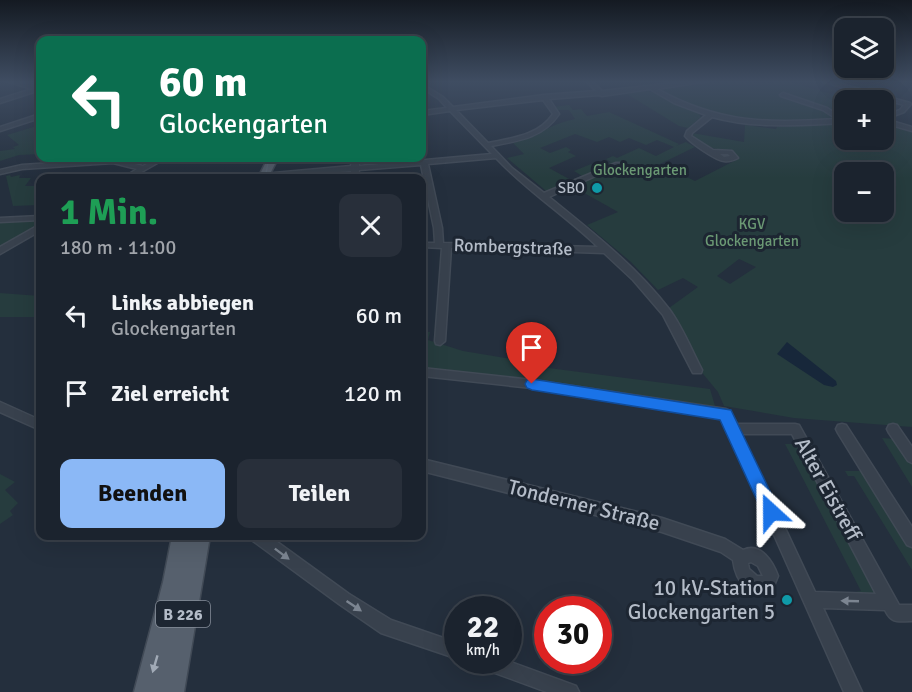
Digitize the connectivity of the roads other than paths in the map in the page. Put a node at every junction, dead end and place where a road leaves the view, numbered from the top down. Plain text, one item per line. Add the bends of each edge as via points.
1 (455, 113) edge
2 (556, 113) edge
3 (703, 113) edge
4 (709, 116) junction
5 (36, 117) edge
6 (834, 121) edge
7 (894, 123) edge
8 (0, 129) edge
9 (912, 129) edge
10 (486, 145) junction
11 (711, 152) dead end
12 (498, 156) junction
13 (98, 162) edge
14 (117, 162) edge
15 (156, 162) edge
16 (355, 162) edge
17 (424, 164) junction
18 (618, 164) dead end
19 (144, 169) junction
20 (355, 169) junction
21 (0, 172) edge
22 (135, 174) edge
23 (298, 174) edge
24 (355, 174) edge
25 (544, 196) junction
26 (36, 218) edge
27 (0, 220) edge
28 (36, 230) edge
29 (426, 244) edge
30 (443, 245) junction
31 (604, 250) junction
32 (0, 251) edge
33 (440, 341) dead end
34 (697, 370) dead end
35 (426, 372) edge
36 (0, 407) edge
37 (36, 423) edge
38 (734, 429) junction
39 (842, 429) dead end
40 (893, 429) dead end
41 (912, 457) edge
42 (426, 466) edge
43 (182, 540) edge
44 (198, 540) edge
45 (263, 540) edge
46 (912, 540) edge
47 (742, 558) dead end
48 (811, 600) junction
49 (889, 602) junction
50 (912, 613) edge
51 (444, 646) edge
52 (520, 674) edge
53 (148, 692) edge
54 (170, 692) edge
55 (570, 692) edge
56 (853, 692) edge

1 - 10 street
2 - 10 street via 528,136
3 - 4 street
4 - 6 street via 758,124
4 - 11 street via 688,134
5 - 8 street
7 - 9 street
10 - 12 street
12 - 17 street
12 - 25 street
13 - 21 street
14 - 19 street
15 - 19 street
16 - 20 street
17 - 20 street
17 - 30 street
18 - 25 street
19 - 22 street
20 - 23 street
20 - 24 street
25 - 31 street
26 - 27 street
28 - 32 street
29 - 30 street, Rombergstraße
30 - 31 street, Rombergstraße
30 - 33 street
31 - 34 street via 667,312
35 - 38 street via 721,412
36 - 37 street
38 - 48 street
38 - 49 street, Alter Eistreff via 795,429
39 - 46 street
40 - 41 street
42 - 47 street, Tonderner Straße via 662,525 725,546
43 -> 53 main road, B 226
44 - 54 main road, B 226
45 -> 51 street via 387,627
49 -> 48 street
48 - 56 street
49 - 50 street via 895,613
52 - 55 street

